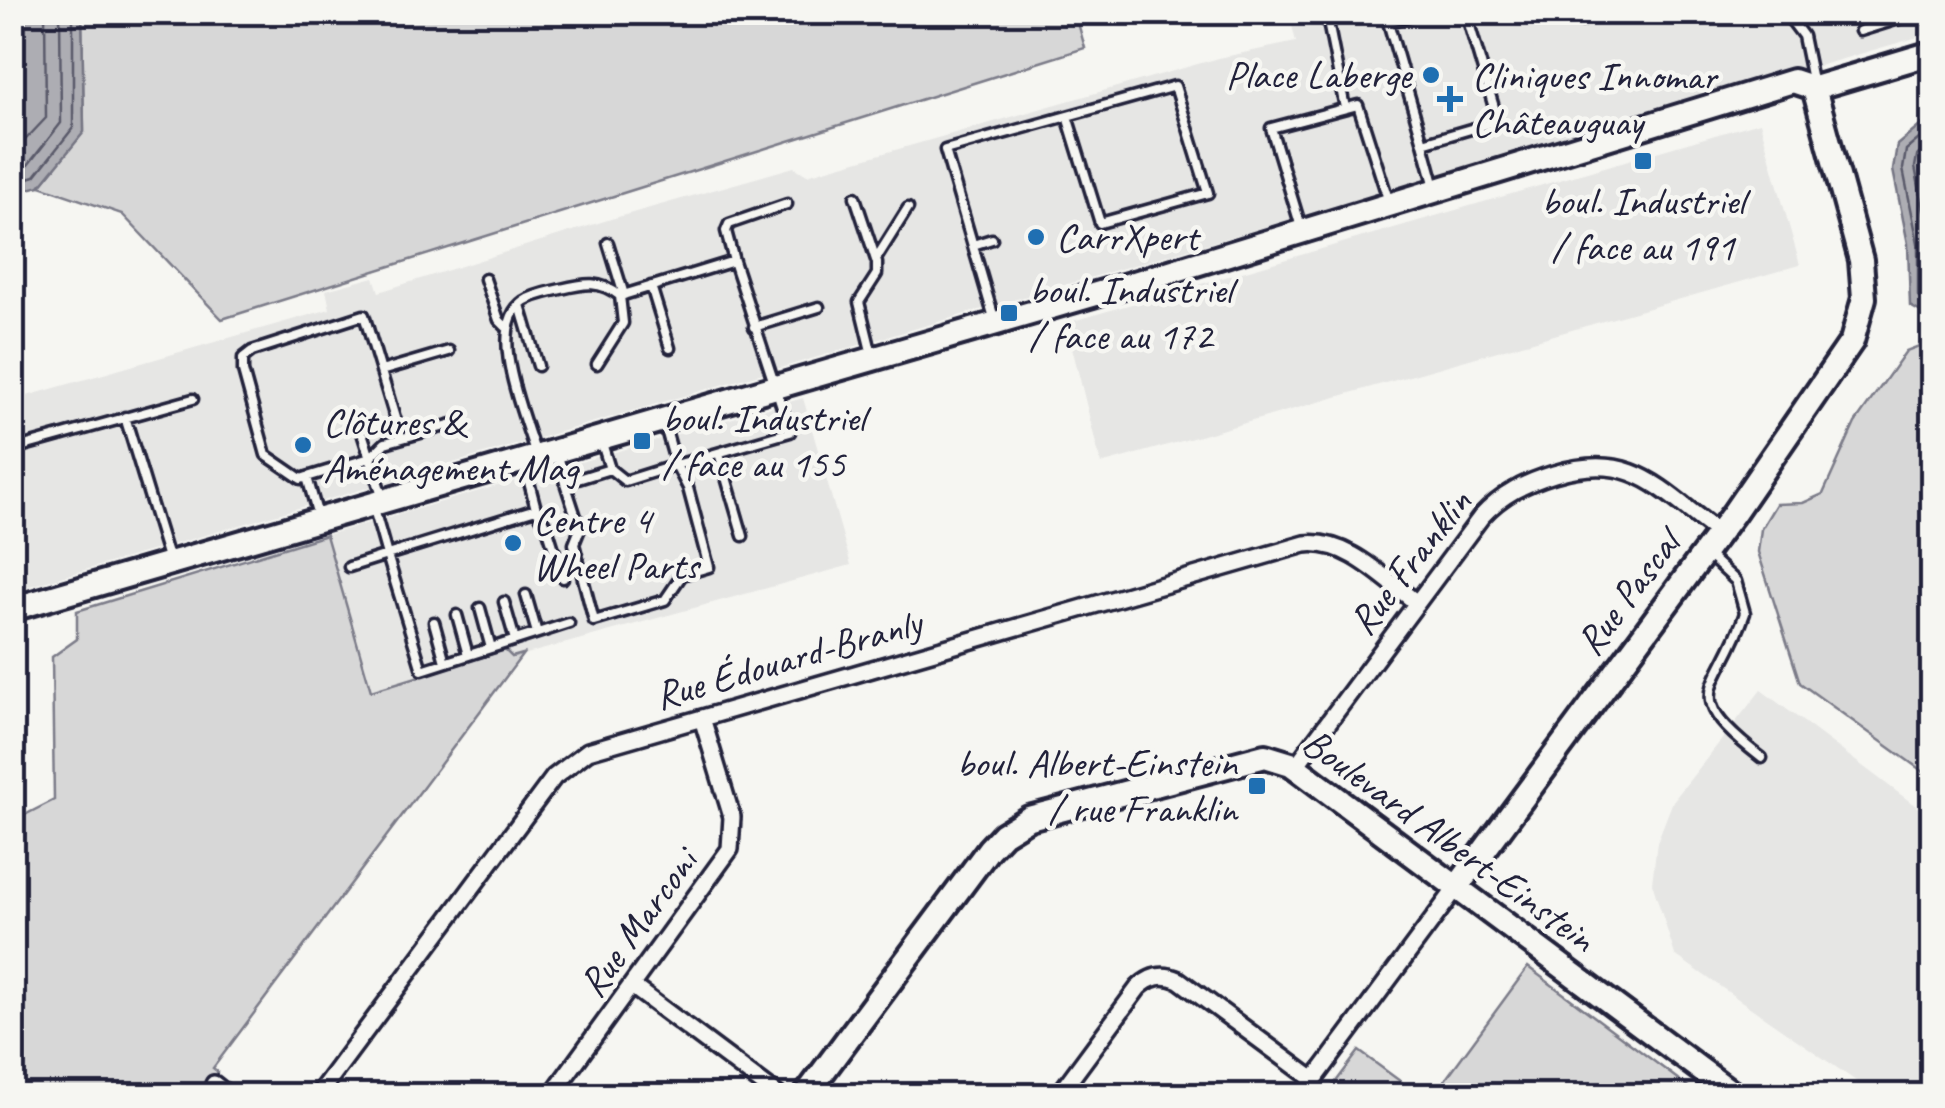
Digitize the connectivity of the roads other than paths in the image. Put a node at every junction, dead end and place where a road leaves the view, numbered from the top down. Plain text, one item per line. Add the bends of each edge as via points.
1 (1326, 12) edge
2 (1424, 12) edge
3 (1556, 12) edge
4 (1785, 12) edge
5 (1924, 12) edge
6 (1468, 20) dead end
7 (1582, 21) dead end
8 (1932, 28) edge
9 (1860, 30) dead end
10 (1932, 53) edge
11 (1814, 88) junction
12 (1346, 108) junction
13 (1067, 116) junction
14 (1423, 142) junction
15 (1436, 191) junction
16 (855, 197) dead end
17 (787, 204) dead end
18 (1391, 206) junction
19 (908, 208) dead end
20 (1303, 232) junction
21 (992, 239) dead end
22 (608, 243) dead end
23 (973, 245) junction
24 (876, 259) junction
25 (734, 261) junction
26 (485, 279) dead end
27 (651, 286) junction
28 (622, 295) junction
29 (520, 305) junction
30 (819, 307) dead end
31 (996, 322) junction
32 (754, 326) junction
33 (506, 327) junction
34 (670, 348) dead end
35 (449, 352) dead end
36 (872, 356) junction
37 (377, 358) junction
38 (365, 362) dead end
39 (597, 364) dead end
40 (538, 366) dead end
41 (380, 371) junction
42 (773, 385) junction
43 (193, 399) dead end
44 (125, 418) junction
45 (662, 418) junction
46 (463, 420) dead end
47 (363, 436) dead end
48 (601, 437) junction
49 (401, 438) junction
50 (12, 449) edge
51 (719, 452) junction
52 (538, 454) junction
53 (370, 458) junction
54 (676, 465) junction
55 (610, 469) junction
56 (307, 476) junction
57 (565, 482) junction
58 (378, 502) junction
59 (536, 509) junction
60 (319, 521) junction
61 (743, 536) dead end
62 (1712, 542) junction
63 (387, 555) junction
64 (170, 564) junction
65 (349, 568) dead end
66 (563, 578) dead end
67 (526, 595) dead end
68 (504, 602) dead end
69 (1417, 603) junction
70 (12, 608) edge
71 (480, 608) dead end
72 (458, 615) dead end
73 (434, 622) dead end
74 (570, 623) dead end
75 (538, 633) junction
76 (515, 640) junction
77 (491, 648) junction
78 (468, 655) junction
79 (445, 662) junction
80 (702, 718) junction
81 (1762, 758) dead end
82 (1296, 767) junction
83 (1458, 886) junction
84 (632, 986) junction
85 (1314, 1080) junction
86 (214, 1084) dead end
87 (229, 1096) edge
88 (317, 1096) edge
89 (550, 1096) edge
90 (779, 1096) edge
91 (804, 1096) edge
92 (1058, 1096) edge
93 (1302, 1096) edge
94 (1736, 1096) edge

1 - 12 lane
2 - 14 lane via 1388,22
3 - 7 lane
4 - 11 lane via 1804,36
5 - 8 lane
5 - 9 lane
6 - 14 lane via 1498,121
10 - 11 street
11 - 15 street via 1792,81
11 - 62 street, Rue Pascal via 1855,230 1864,285 1861,317 1844,356
12 - 18 lane via 1358,105
12 - 20 lane via 1271,128
13 - 13 lane via 1175,86 1208,193 1100,223
13 - 23 lane via 946,150
14 - 15 lane
15 - 18 street
16 - 24 lane
17 - 25 lane via 729,224
18 - 20 street
19 - 24 lane
20 - 31 street
21 - 23 lane
22 - 28 lane
23 - 31 lane
24 - 36 lane via 877,274 859,302
25 - 27 lane
25 - 32 lane
26 - 33 lane
27 - 28 lane
27 - 34 lane
28 - 29 lane via 587,282
28 - 39 lane via 623,323
29 - 33 lane
29 - 40 lane
30 - 32 lane
31 - 36 street
32 - 42 lane
33 - 52 lane
35 - 41 lane
36 - 42 street
37 - 38 lane
37 - 41 lane
37 - 56 lane via 364,315 244,358 266,455 301,479
41 - 49 lane
42 - 45 street
42 - 51 lane via 790,432
43 - 44 lane
44 - 50 lane
44 - 64 lane
45 - 48 street
45 - 54 lane
46 - 49 lane
47 - 53 lane
48 - 52 street
48 - 55 lane
49 - 53 lane
51 - 54 lane
51 - 61 lane
52 - 57 lane
52 - 58 street
52 - 59 lane
53 - 56 lane
53 - 58 lane
54 - 55 lane via 625,480
54 - 57 lane via 710,567 682,575 665,600 594,621 574,544 580,529
55 - 57 lane
56 - 60 lane
58 - 60 street
58 - 63 lane
59 - 63 lane
59 - 66 lane
60 - 64 street
62 - 69 street, Rue Franklin via 1641,476 1592,464 1536,480 1498,500
62 - 81 lane via 1736,581 1745,612 1709,697 1715,718
62 - 83 street, Rue Pascal
63 - 65 lane
63 - 79 lane via 422,670
64 - 70 street
67 - 75 lane
68 - 76 lane
69 - 80 street, Rue Édouard-Branly via 1344,550 1304,544
69 - 82 street, Rue Franklin
71 - 77 lane
72 - 78 lane
73 - 79 lane
74 - 75 lane
75 - 76 lane
76 - 77 lane
77 - 78 lane
78 - 79 lane
80 - 84 street, Rue Marconi via 732,816 732,842
80 - 88 street, Rue Édouard-Branly via 596,748 562,768
82 - 83 street, Boulevard Albert-Einstein
82 - 91 street, Boulevard Albert-Einstein via 1276,757 1239,760 1011,827
83 - 85 street, Rue Pascal
83 - 94 street, Boulevard Albert-Einstein
84 - 89 street, Rue Marconi
84 - 90 street
85 - 92 street via 1165,976 1142,984
85 - 93 street, Rue Pascal
86 - 87 street

